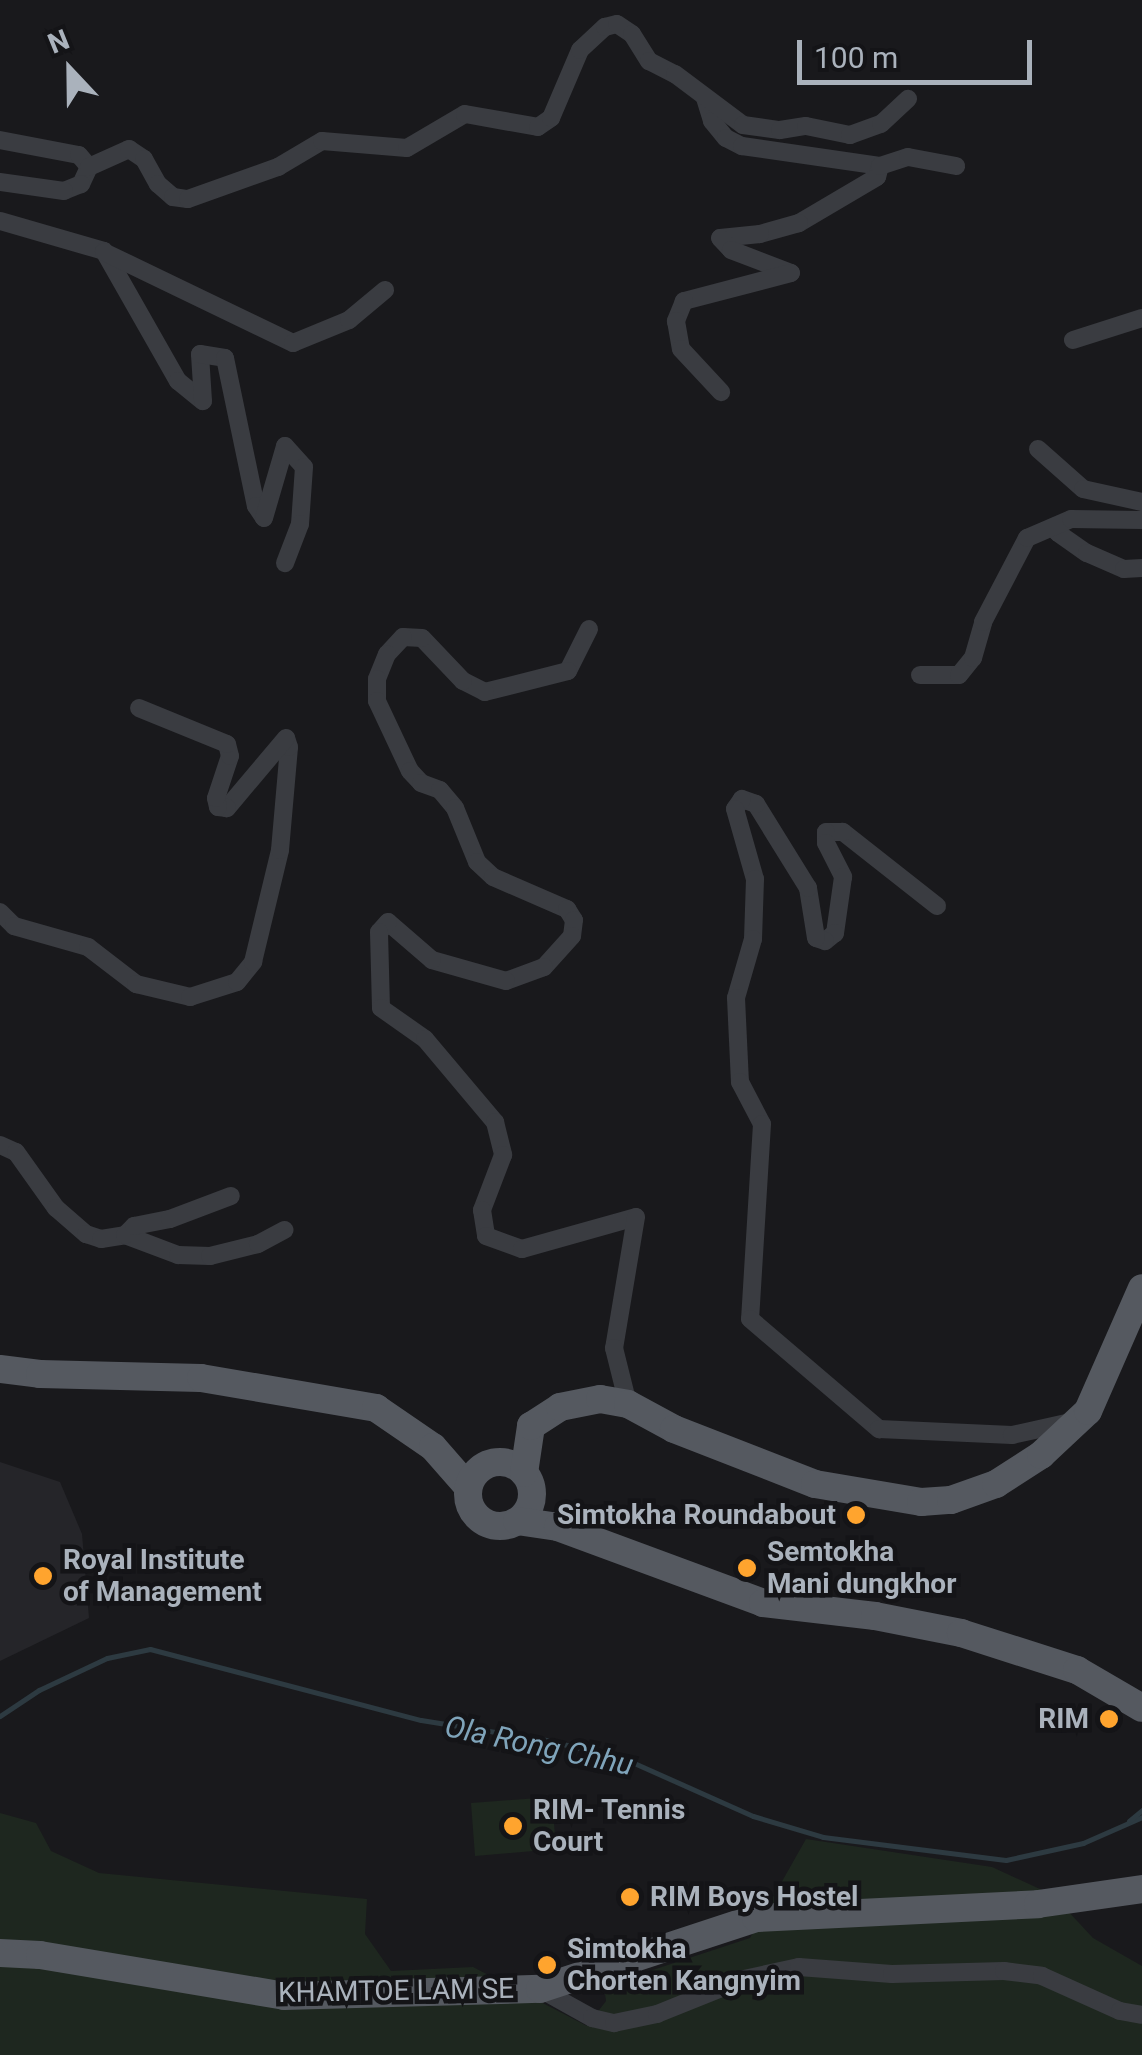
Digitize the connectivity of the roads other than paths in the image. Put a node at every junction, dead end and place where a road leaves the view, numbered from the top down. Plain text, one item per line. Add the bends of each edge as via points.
1 (705, 98) junction
2 (908, 99) dead end
3 (0, 140) edge
4 (880, 166) junction
5 (956, 166) dead end
6 (89, 167) junction
7 (0, 182) edge
8 (0, 221) edge
9 (104, 251) junction
10 (385, 290) dead end
11 (1142, 318) edge
12 (1073, 340) dead end
13 (721, 392) dead end
14 (1038, 450) dead end
15 (1142, 502) edge
16 (1142, 520) edge
17 (1056, 526) junction
18 (284, 563) dead end
19 (1142, 568) edge
20 (589, 629) dead end
21 (920, 676) dead end
22 (139, 708) dead end
23 (937, 906) dead end
24 (0, 912) edge
25 (0, 1146) edge
26 (231, 1196) dead end
27 (284, 1230) dead end
28 (125, 1235) junction
29 (1142, 1288) edge
30 (0, 1369) edge
31 (628, 1404) junction
32 (1088, 1411) junction
33 (493, 1473) junction
34 (524, 1511) junction
35 (1142, 1708) edge
36 (1142, 1888) edge
37 (0, 1953) edge
38 (540, 1989) junction
39 (1142, 2015) edge

1 - 2 street via 743,125 850,135 880,124
1 - 4 street via 712,121 742,146
1 - 6 street via 649,62 632,34 617,24 580,50 551,118 538,128 465,114 407,148 322,141 278,168 188,199 173,197 128,149
3 - 6 street via 79,155
4 - 5 street via 908,157
4 - 13 street via 877,177 800,223 720,238 731,250 790,273 684,300 676,321 681,349
6 - 7 street via 81,184 64,191
8 - 9 street
9 - 10 street via 293,343 348,320
9 - 18 street via 178,381 203,401 200,354 225,358 264,518 285,446 304,467 300,524
11 - 12 street
14 - 15 street via 1083,489
16 - 17 street via 1071,519
17 - 19 street via 1087,553 1124,569
17 - 21 street via 1027,538 959,675
20 - 31 street via 568,671 485,692 464,682 422,638 403,637 387,654 377,679 378,701 410,770 454,808 477,862 494,878 568,909 574,920 572,936 544,967 506,981 432,960 388,922 379,932 380,1008 425,1039 496,1122 502,1156 482,1210 486,1236 522,1249 636,1217 614,1348
22 - 24 street via 227,744 218,807 227,808 286,738 280,850 253,962 237,982 190,997 136,984 88,947 14,926
23 - 32 street via 843,832 826,832 843,876 835,934 816,938 808,888 756,804 742,800 735,809 755,879 752,939 736,998 740,1082 762,1124 750,1319 879,1429 1012,1436
25 - 28 street via 16,1152 56,1208 86,1234
26 - 28 street via 134,1226
27 - 28 street via 210,1256 178,1255
29 - 32 main road
30 - 33 main road via 201,1378 376,1408 445,1460
31 - 32 main road via 815,1484 921,1502 951,1500 996,1484 1041,1455
31 - 33 main road via 600,1399 560,1407 531,1426
33 - 34 main road
33 - 34 main road via 470,1504 478,1518 502,1526
34 - 35 main road via 763,1603 961,1633 1078,1670
36 - 38 main road, KHAMTOE LAM SE via 1038,1904 756,1918
37 - 38 main road, KHAMTOE LAM SE via 284,1996
38 - 39 street via 614,2023 800,1967 892,1974 1004,1970 1042,1976

